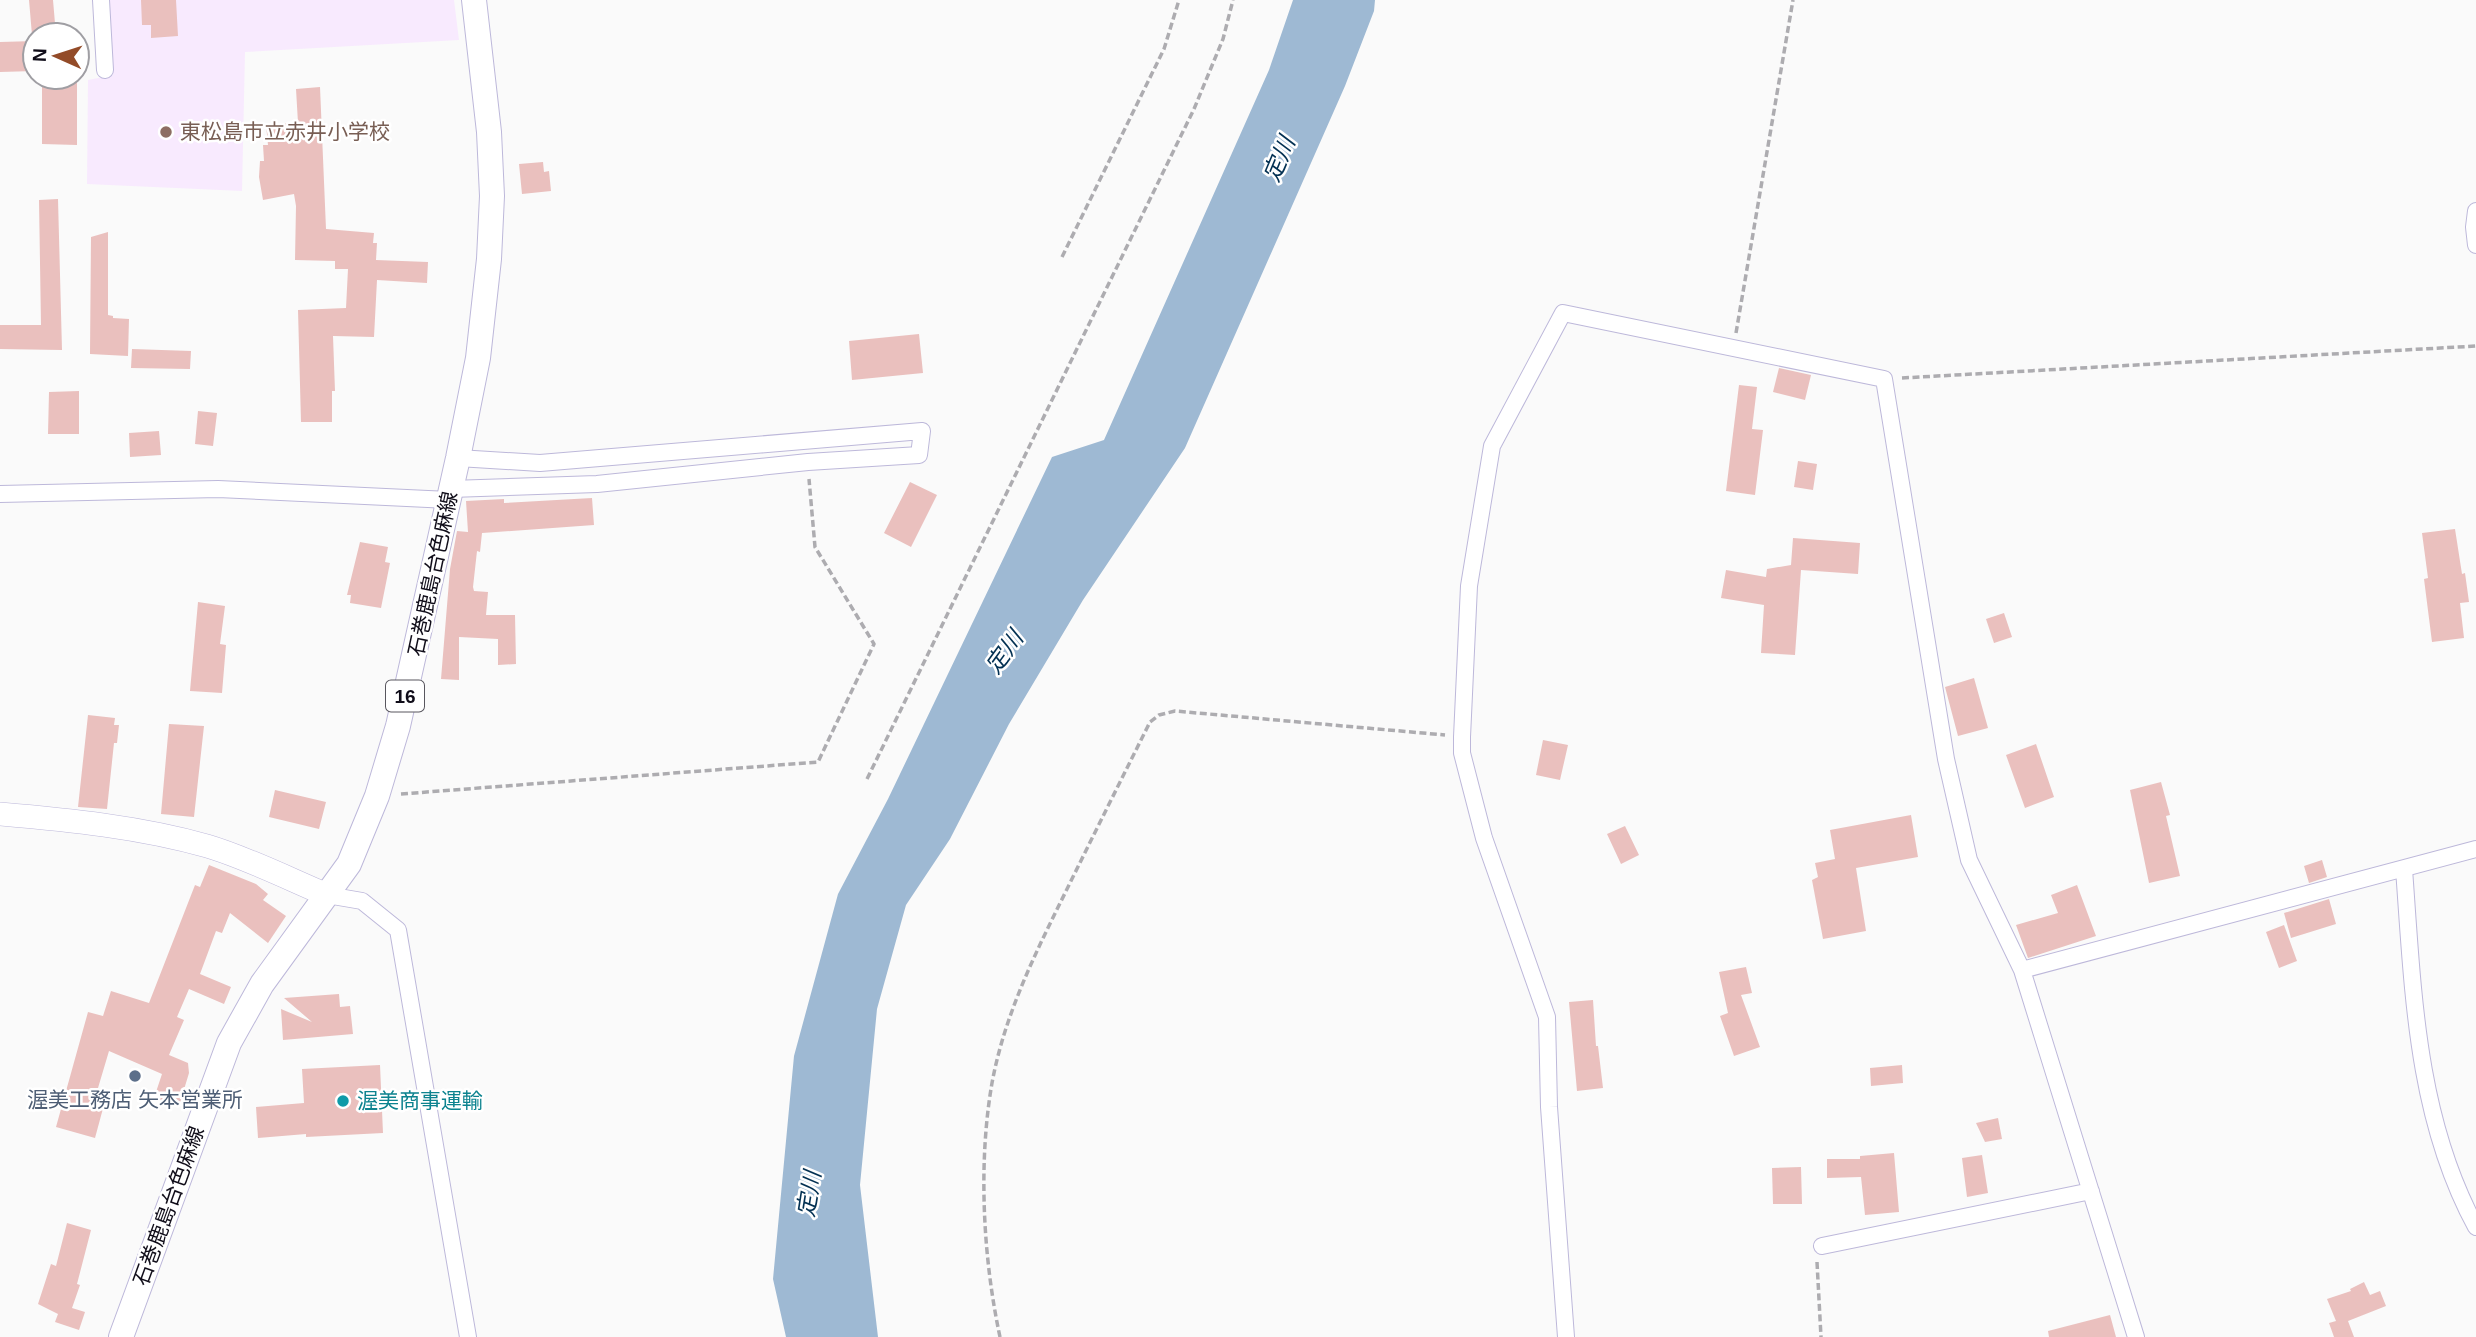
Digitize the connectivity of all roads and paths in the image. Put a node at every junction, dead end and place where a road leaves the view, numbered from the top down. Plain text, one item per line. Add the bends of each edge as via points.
1 (101, 0) edge
2 (474, 0) edge
3 (1179, 0) edge
4 (1233, 0) edge
5 (1793, 0) edge
6 (105, 70) dead end
7 (2476, 211) edge
8 (2476, 245) edge
9 (1062, 257) dead end
10 (2476, 346) edge
11 (1734, 347) junction
12 (1884, 379) junction
13 (458, 458) junction
14 (808, 462) junction
15 (0, 494) edge
16 (450, 494) junction
17 (1462, 737) junction
18 (867, 779) dead end
19 (377, 796) junction
20 (0, 814) edge
21 (2476, 849) edge
22 (2404, 869) junction
23 (327, 895) junction
24 (2022, 970) junction
25 (2091, 1191) junction
26 (2476, 1227) edge
27 (1822, 1246) joint
28 (121, 1337) edge
29 (468, 1337) edge
30 (1000, 1337) edge
31 (1566, 1337) edge
32 (1821, 1337) edge
33 (2136, 1337) edge

1 - 6 street
2 - 13 main road, 石巻鹿島台色麻線 / 16 via 492,196 478,358
3 - 9 path via 1164,49
4 - 18 path via 1223,39 1194,109
5 - 11 path
7 - 8 street
10 - 12 path
11 - 12 street
11 - 17 street via 1563,313 1492,446 1469,586
12 - 24 street via 1946,759 1966,848
13 - 14 street via 540,463 922,431 919,455
13 - 16 main road, 石巻鹿島台色麻線 / 16
14 - 16 street
14 - 19 path via 815,547 874,644 818,762
15 - 16 street via 218,489
16 - 19 main road, 石巻鹿島台色麻線 / 16 via 413,662
17 - 30 path via 1175,711 1150,722 1027,971 992,1082 984,1212 991,1299
17 - 31 street via 1484,838 1547,1017
19 - 23 main road, 石巻鹿島台色麻線 / 16 via 349,864
20 - 23 street via 126,828 209,846
21 - 22 street
22 - 24 street
22 - 26 street via 2421,1063 2436,1130
23 - 28 main road, 石巻鹿島台色麻線 / 16 via 262,984 229,1044
23 - 29 street via 362,901 398,930
24 - 25 street
25 - 27 street
25 - 33 street
27 - 32 path via 1816,1267

